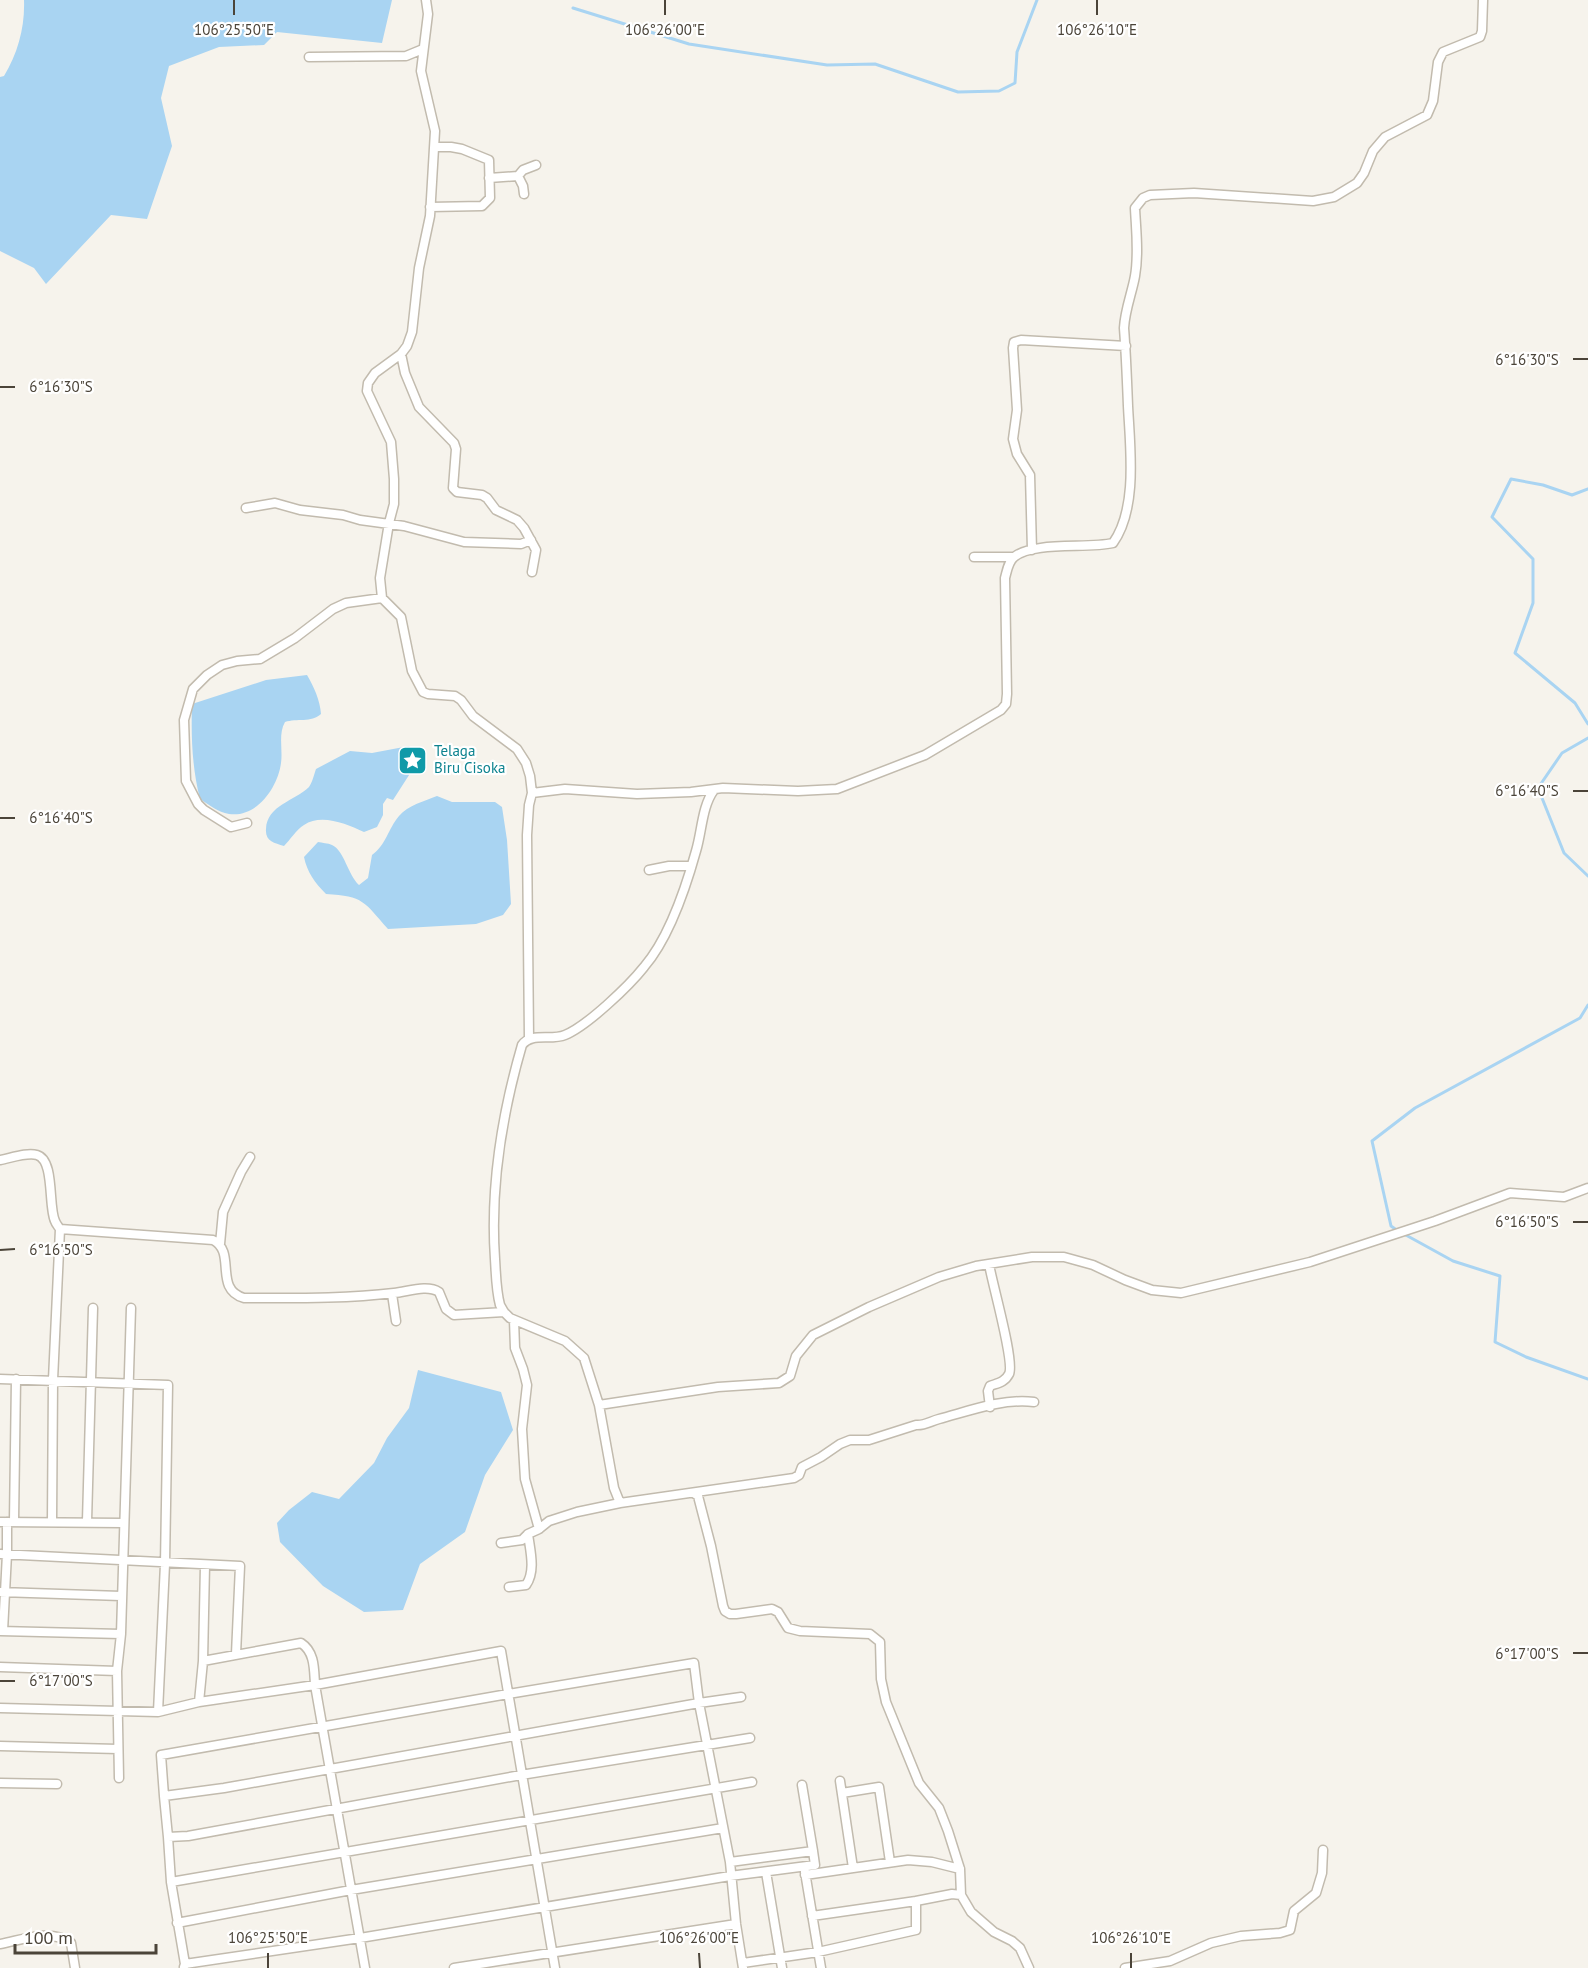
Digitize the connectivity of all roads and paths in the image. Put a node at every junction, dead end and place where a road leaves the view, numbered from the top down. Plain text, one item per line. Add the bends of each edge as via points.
1 (426, 0) edge
2 (1482, 0) edge
3 (423, 50) junction
4 (309, 57) dead end
5 (435, 147) junction
6 (536, 165) dead end
7 (518, 176) junction
8 (489, 178) junction
9 (524, 194) dead end
10 (430, 207) junction
11 (1126, 346) junction
12 (401, 354) junction
13 (246, 508) dead end
14 (389, 523) junction
15 (531, 540) junction
16 (1032, 549) junction
17 (974, 556) dead end
18 (1014, 557) junction
19 (532, 572) dead end
20 (382, 598) junction
21 (714, 790) junction
22 (532, 793) junction
23 (247, 823) dead end
24 (691, 867) junction
25 (649, 870) dead end
26 (529, 1039) junction
27 (250, 1157) dead end
28 (0, 1160) edge
29 (1588, 1188) edge
30 (60, 1229) junction
31 (220, 1244) junction
32 (989, 1264) junction
33 (392, 1294) junction
34 (93, 1308) dead end
35 (131, 1308) dead end
36 (504, 1312) junction
37 (514, 1320) junction
38 (396, 1321) dead end
39 (0, 1379) edge
40 (16, 1379) junction
41 (53, 1380) junction
42 (92, 1382) junction
43 (128, 1383) junction
44 (1034, 1402) dead end
45 (599, 1405) junction
46 (990, 1407) junction
47 (695, 1494) junction
48 (620, 1503) junction
49 (52, 1521) junction
50 (87, 1521) junction
51 (7, 1522) edge
52 (123, 1522) junction
53 (539, 1529) junction
54 (528, 1534) junction
55 (501, 1543) dead end
56 (4, 1554) edge
57 (122, 1560) junction
58 (165, 1564) junction
59 (205, 1565) junction
60 (509, 1587) dead end
61 (3, 1592) edge
62 (121, 1596) junction
63 (2, 1631) edge
64 (121, 1634) junction
65 (236, 1654) junction
66 (203, 1661) junction
67 (0, 1667) edge
68 (117, 1671) junction
69 (315, 1685) junction
70 (508, 1694) junction
71 (741, 1697) dead end
72 (199, 1702) junction
73 (699, 1703) junction
74 (0, 1708) edge
75 (117, 1710) junction
76 (158, 1712) junction
77 (324, 1726) junction
78 (514, 1737) junction
79 (750, 1738) dead end
80 (708, 1745) junction
81 (0, 1746) edge
82 (118, 1749) junction
83 (330, 1768) junction
84 (521, 1774) junction
85 (119, 1778) dead end
86 (840, 1781) dead end
87 (752, 1782) dead end
88 (0, 1783) edge
89 (57, 1784) dead end
90 (802, 1785) dead end
91 (716, 1788) junction
92 (842, 1793) junction
93 (164, 1796) junction
94 (336, 1809) junction
95 (529, 1820) junction
96 (723, 1828) junction
97 (168, 1837) junction
98 (1323, 1850) dead end
99 (813, 1851) junction
100 (344, 1852) junction
101 (537, 1860) junction
102 (730, 1862) junction
103 (890, 1862) junction
104 (853, 1868) junction
105 (960, 1869) junction
106 (804, 1871) junction
107 (766, 1872) junction
108 (730, 1876) junction
109 (171, 1882) junction
110 (351, 1890) junction
111 (961, 1895) junction
112 (916, 1901) junction
113 (546, 1908) junction
114 (812, 1916) junction
115 (177, 1923) junction
116 (736, 1924) junction
117 (360, 1938) junction
118 (0, 1944) edge
119 (554, 1952) junction
120 (818, 1952) junction
121 (780, 1958) junction
122 (210, 1965) edge
123 (184, 1966) edge
124 (743, 1966) edge
125 (75, 1968) edge
126 (365, 1968) edge
127 (454, 1968) edge
128 (555, 1968) edge
129 (782, 1968) edge
130 (821, 1968) edge
131 (1029, 1968) edge
132 (1125, 1968) edge

1 - 3 street
2 - 11 street via 1480,37 1443,52 1438,62 1434,101 1426,115 1384,137 1364,173 1347,190 1323,200 1194,193 1150,195 1138,202 1135,277 1125,310
3 - 4 street via 406,56
3 - 5 street via 422,71
5 - 8 street via 462,149 486,157
5 - 10 street
6 - 7 street
7 - 8 street
7 - 9 street
8 - 10 street via 490,198 482,206
10 - 12 street via 418,268 412,332
11 - 16 street via 1130,487 1119,535 1113,543 1105,545
11 - 16 street via 1014,342 1017,411 1012,439 1030,475
12 - 14 street via 375,373 367,391 391,442 394,504
12 - 15 street via 419,407 454,443 453,489 487,498 496,510 517,520
13 - 14 street via 275,503
14 - 15 street via 464,543 521,544
14 - 20 street via 380,578
15 - 19 street via 536,550
16 - 18 street
17 - 18 street
18 - 21 street via 1005,578 1007,694 1001,710 925,755 837,789
20 - 22 street via 401,617 412,671 423,692 455,696 473,716 517,749 526,763
20 - 23 street via 346,603 333,609 260,659 222,665 193,689 184,720 186,781 204,810 231,827
21 - 22 street via 637,794 565,789
21 - 24 street via 708,798
22 - 26 street via 527,835
24 - 25 street
24 - 26 street via 662,940 644,968 614,998 565,1035
26 - 36 street via 522,1045 518,1059 495,1174 498,1298
27 - 31 street via 223,1212
28 - 30 street via 30,1155 39,1155 44,1160 54,1220
29 - 32 street via 1564,1197 1510,1193 1310,1262 1180,1293 1152,1290 1064,1257
30 - 31 street via 213,1240
30 - 41 street
31 - 33 street via 230,1290 244,1298
32 - 45 street via 939,1277 813,1335 796,1356 790,1376 779,1383
32 - 46 street via 1011,1372 1004,1381 990,1386
33 - 36 street via 432,1289 439,1292 446,1309 454,1315
33 - 38 street
34 - 42 street
35 - 43 street
36 - 37 street
37 - 45 street via 565,1341 581,1354
37 - 53 street via 515,1348 527,1386 522,1429 525,1479
39 - 40 street
40 - 41 street
40 - 51 street
41 - 42 street
41 - 49 street
42 - 43 street
42 - 50 street
43 - 52 street
43 - 58 street via 168,1385
44 - 46 street
45 - 48 street
46 - 47 street via 869,1440 850,1440 802,1467 794,1478
47 - 48 street
47 - 105 street via 725,1611 736,1614 772,1609 788,1628 800,1632 870,1634 880,1642 886,1702 919,1783 939,1808
48 - 53 street via 577,1512 549,1521
49 - 50 street
49 - 51 street
50 - 52 street
51 - 56 street
52 - 57 street
53 - 54 street
54 - 55 street via 522,1540
54 - 60 street via 532,1572 529,1581
56 - 57 street
56 - 61 street
57 - 58 street
57 - 62 street
58 - 59 street
58 - 76 street
59 - 65 street via 240,1566
59 - 66 street
61 - 62 street
61 - 63 street
62 - 64 street
63 - 64 street
64 - 68 street
65 - 66 street
65 - 69 street via 301,1643 312,1655
66 - 72 street
67 - 68 street
68 - 75 street
69 - 70 street via 501,1651
69 - 72 street
69 - 77 street
70 - 73 street via 694,1663
70 - 77 street
70 - 78 street
71 - 73 street
72 - 76 street
73 - 78 street
73 - 80 street
74 - 75 street
75 - 76 street
75 - 82 street
77 - 83 street
77 - 93 street via 161,1755
78 - 83 street
78 - 84 street
79 - 80 street
80 - 84 street
80 - 91 street
81 - 82 street
82 - 85 street
83 - 93 street
83 - 94 street
84 - 94 street
84 - 95 street
86 - 92 street
87 - 91 street
88 - 89 street
90 - 99 street
91 - 95 street
91 - 96 street
92 - 103 street via 879,1787
92 - 104 street
93 - 97 street
94 - 97 street
94 - 100 street
95 - 100 street
95 - 101 street
96 - 101 street
96 - 102 street
97 - 109 street
98 - 132 street via 1316,1893 1294,1911 1290,1930 1241,1936 1211,1943 1170,1961
99 - 102 street
99 - 106 street via 815,1865
100 - 109 street
100 - 110 street
101 - 110 street
101 - 113 street
102 - 108 street
103 - 104 street
103 - 105 street via 932,1862
104 - 106 street
105 - 111 street
106 - 107 street
106 - 114 street
107 - 108 street
107 - 121 street
108 - 113 street
108 - 116 street
109 - 115 street
110 - 115 street
110 - 117 street
111 - 112 street
111 - 131 street via 970,1912 1020,1948
112 - 114 street
112 - 120 street via 916,1930
113 - 117 street
113 - 119 street
114 - 120 street
115 - 123 street
116 - 119 street
116 - 124 street
117 - 122 street
117 - 126 street
118 - 125 street via 46,1935 62,1937 71,1943
119 - 127 street
119 - 128 street
120 - 121 street
120 - 130 street
121 - 124 street
121 - 129 street
122 - 123 street

